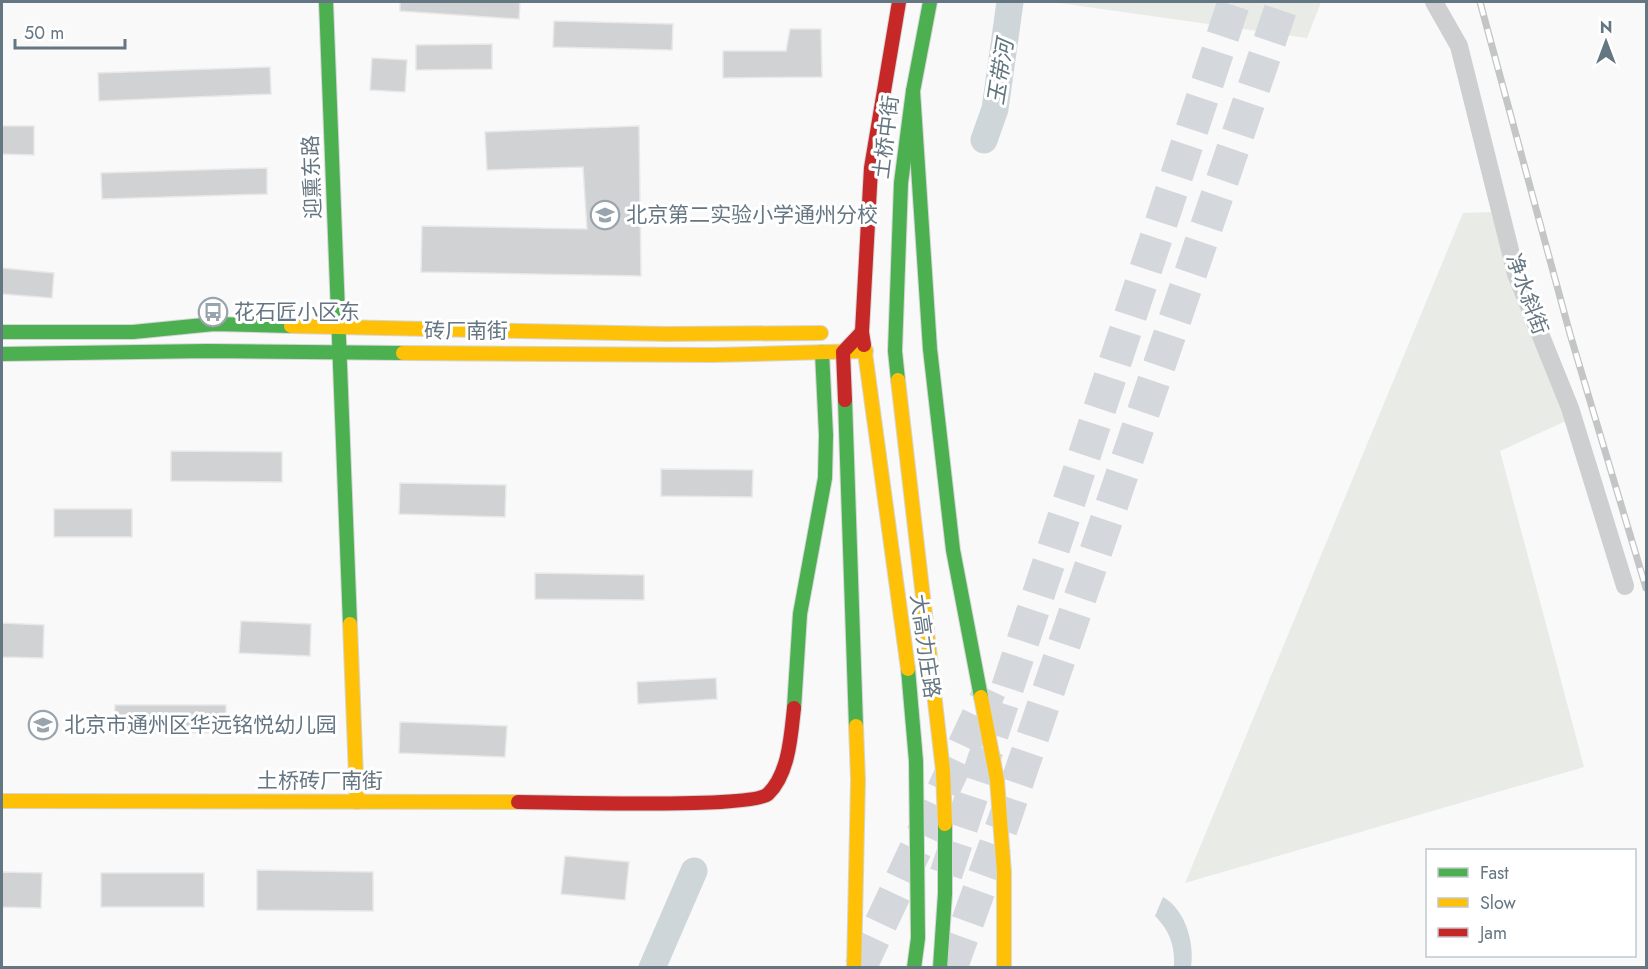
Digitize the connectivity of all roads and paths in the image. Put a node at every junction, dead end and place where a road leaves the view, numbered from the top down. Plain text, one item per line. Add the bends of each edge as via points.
1 (326, 2) edge
2 (898, 2) edge
3 (930, 2) edge
4 (1434, 2) edge
5 (913, 90) junction
6 (338, 327) junction
7 (895, 331) junction
8 (2, 332) edge
9 (912, 350) junction
10 (863, 351) junction
11 (339, 352) junction
12 (822, 352) junction
13 (843, 352) junction
14 (2, 354) edge
15 (1625, 586) dead end
16 (2, 801) edge
17 (357, 802) junction
18 (854, 968) edge
19 (914, 968) edge
20 (940, 968) edge
21 (1004, 968) edge

1 - 6 main road, 迎熏东路
2 - 7 main road via 871,168
3 - 5 main road, 土桥中街
4 - 15 street, 净水斜街 via 1459,46 1516,274 1570,408
5 - 7 main road
5 - 7 main road, 土桥中街 via 901,183
6 - 7 main road, 砖厂南街 via 666,334
6 - 8 main road, 砖厂南街 via 206,324 133,332
6 - 11 main road, 迎熏东路
7 - 9 main road
7 - 9 main road, 土桥中街
7 - 10 main road, 大高力庄路
7 - 13 main road
9 - 10 main road, 砖厂南街
9 - 20 main road, 大高力庄路 via 947,836
9 - 21 main road via 997,780 1004,872
10 - 13 main road, 砖厂南街
10 - 19 main road, 大高力庄路 via 913,718 918,853
11 - 12 main road, 砖厂南街
11 - 14 main road, 砖厂南街
11 - 17 main road, 迎熏东路
12 - 13 main road, 砖厂南街
12 - 17 main road, 土桥砖厂南街 via 826,462 822,506 803,591 790,738 782,773 769,794 752,800
13 - 18 main road via 858,780
16 - 17 main road, 土桥砖厂南街

